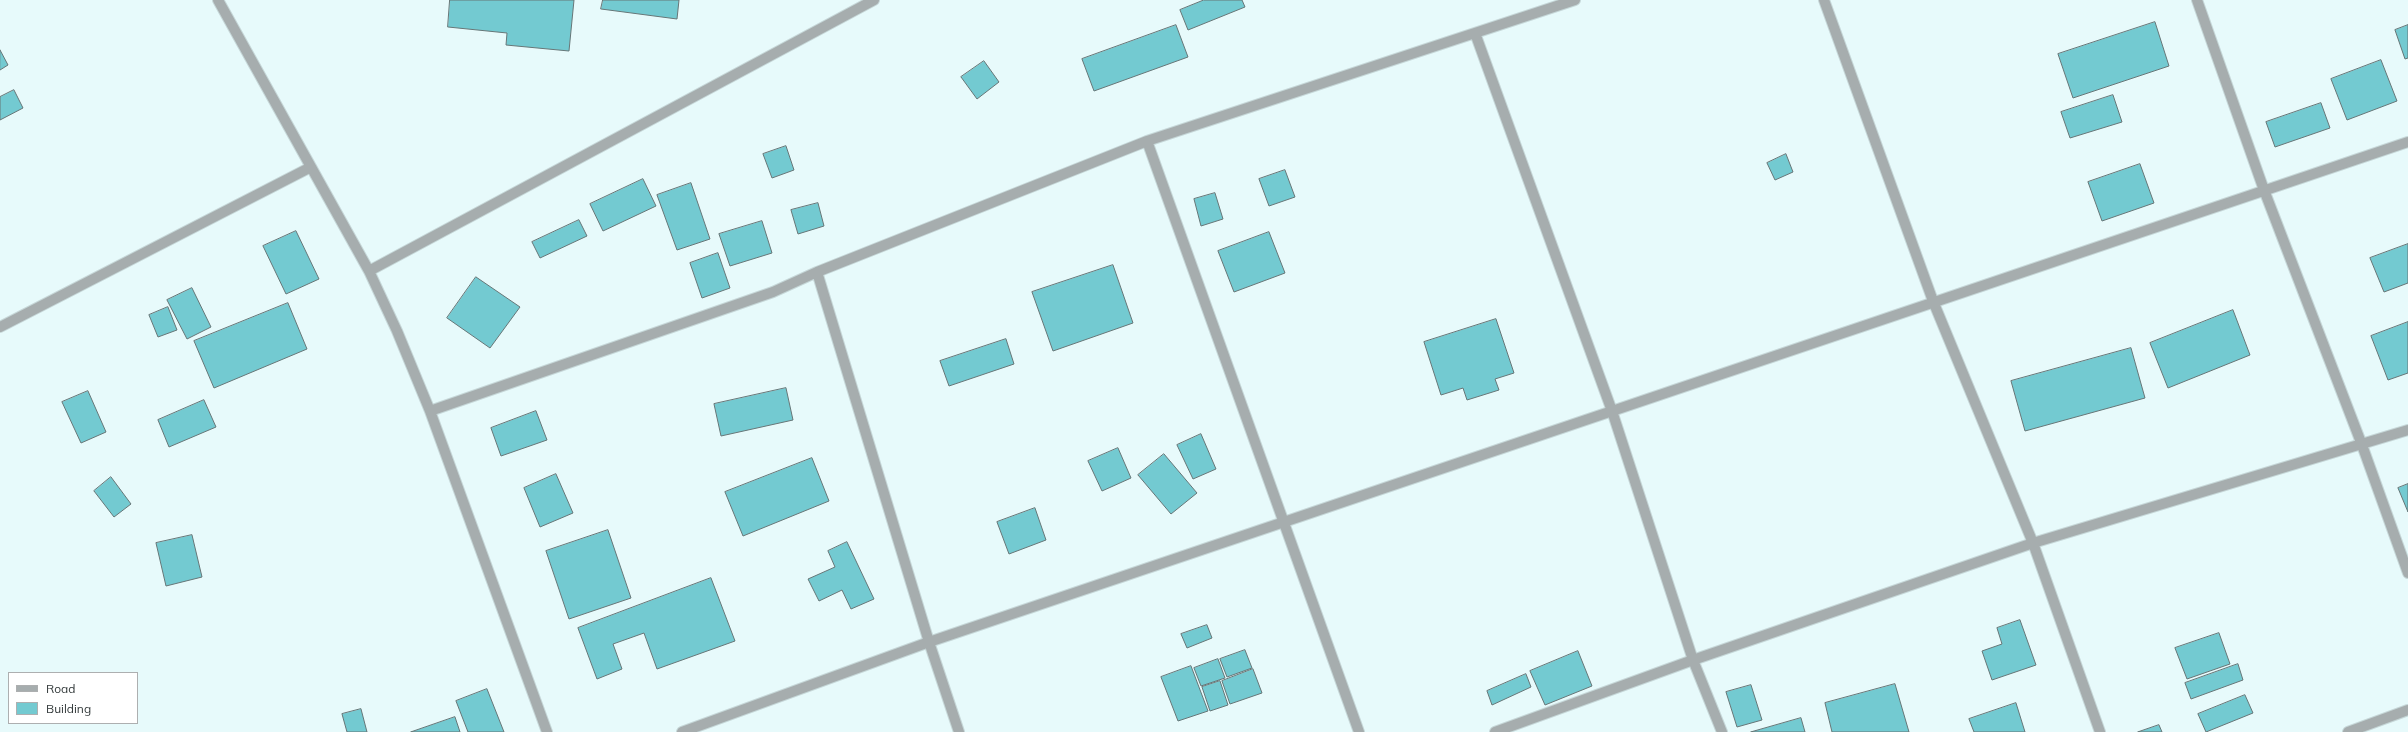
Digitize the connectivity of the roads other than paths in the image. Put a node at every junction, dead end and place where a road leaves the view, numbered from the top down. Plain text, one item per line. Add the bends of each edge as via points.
1 (218, 0) edge
2 (874, 0) edge
3 (1576, 0) edge
4 (1824, 0) edge
5 (2197, 0) edge
6 (1475, 33) junction
7 (1147, 141) junction
8 (2408, 142) edge
9 (311, 167) junction
10 (2264, 190) junction
11 (369, 271) junction
12 (817, 272) junction
13 (1933, 302) junction
14 (0, 327) edge
15 (430, 411) junction
16 (1612, 411) junction
17 (2408, 430) edge
18 (2362, 445) junction
19 (1283, 522) junction
20 (2033, 543) junction
21 (2408, 573) edge
22 (929, 642) junction
23 (1693, 660) junction
24 (2408, 710) edge
25 (547, 732) edge
26 (682, 732) edge
27 (958, 732) edge
28 (1359, 732) edge
29 (1495, 732) edge
30 (1722, 732) edge
31 (2100, 732) edge
32 (2348, 732) edge

1 - 9 street
2 - 11 street
3 - 6 street
4 - 13 street
5 - 10 street
6 - 7 street
6 - 16 street
7 - 12 street
7 - 19 street
8 - 10 street
9 - 11 street
9 - 14 street
10 - 13 street
10 - 18 street
11 - 15 street
12 - 15 street via 773,292
12 - 22 street
13 - 16 street
13 - 20 street
15 - 25 street
16 - 19 street
16 - 23 street
17 - 18 street
18 - 20 street
18 - 21 street
19 - 22 street
19 - 28 street
20 - 23 street
20 - 31 street
22 - 26 street
22 - 27 street
23 - 29 street
23 - 30 street
24 - 32 street

